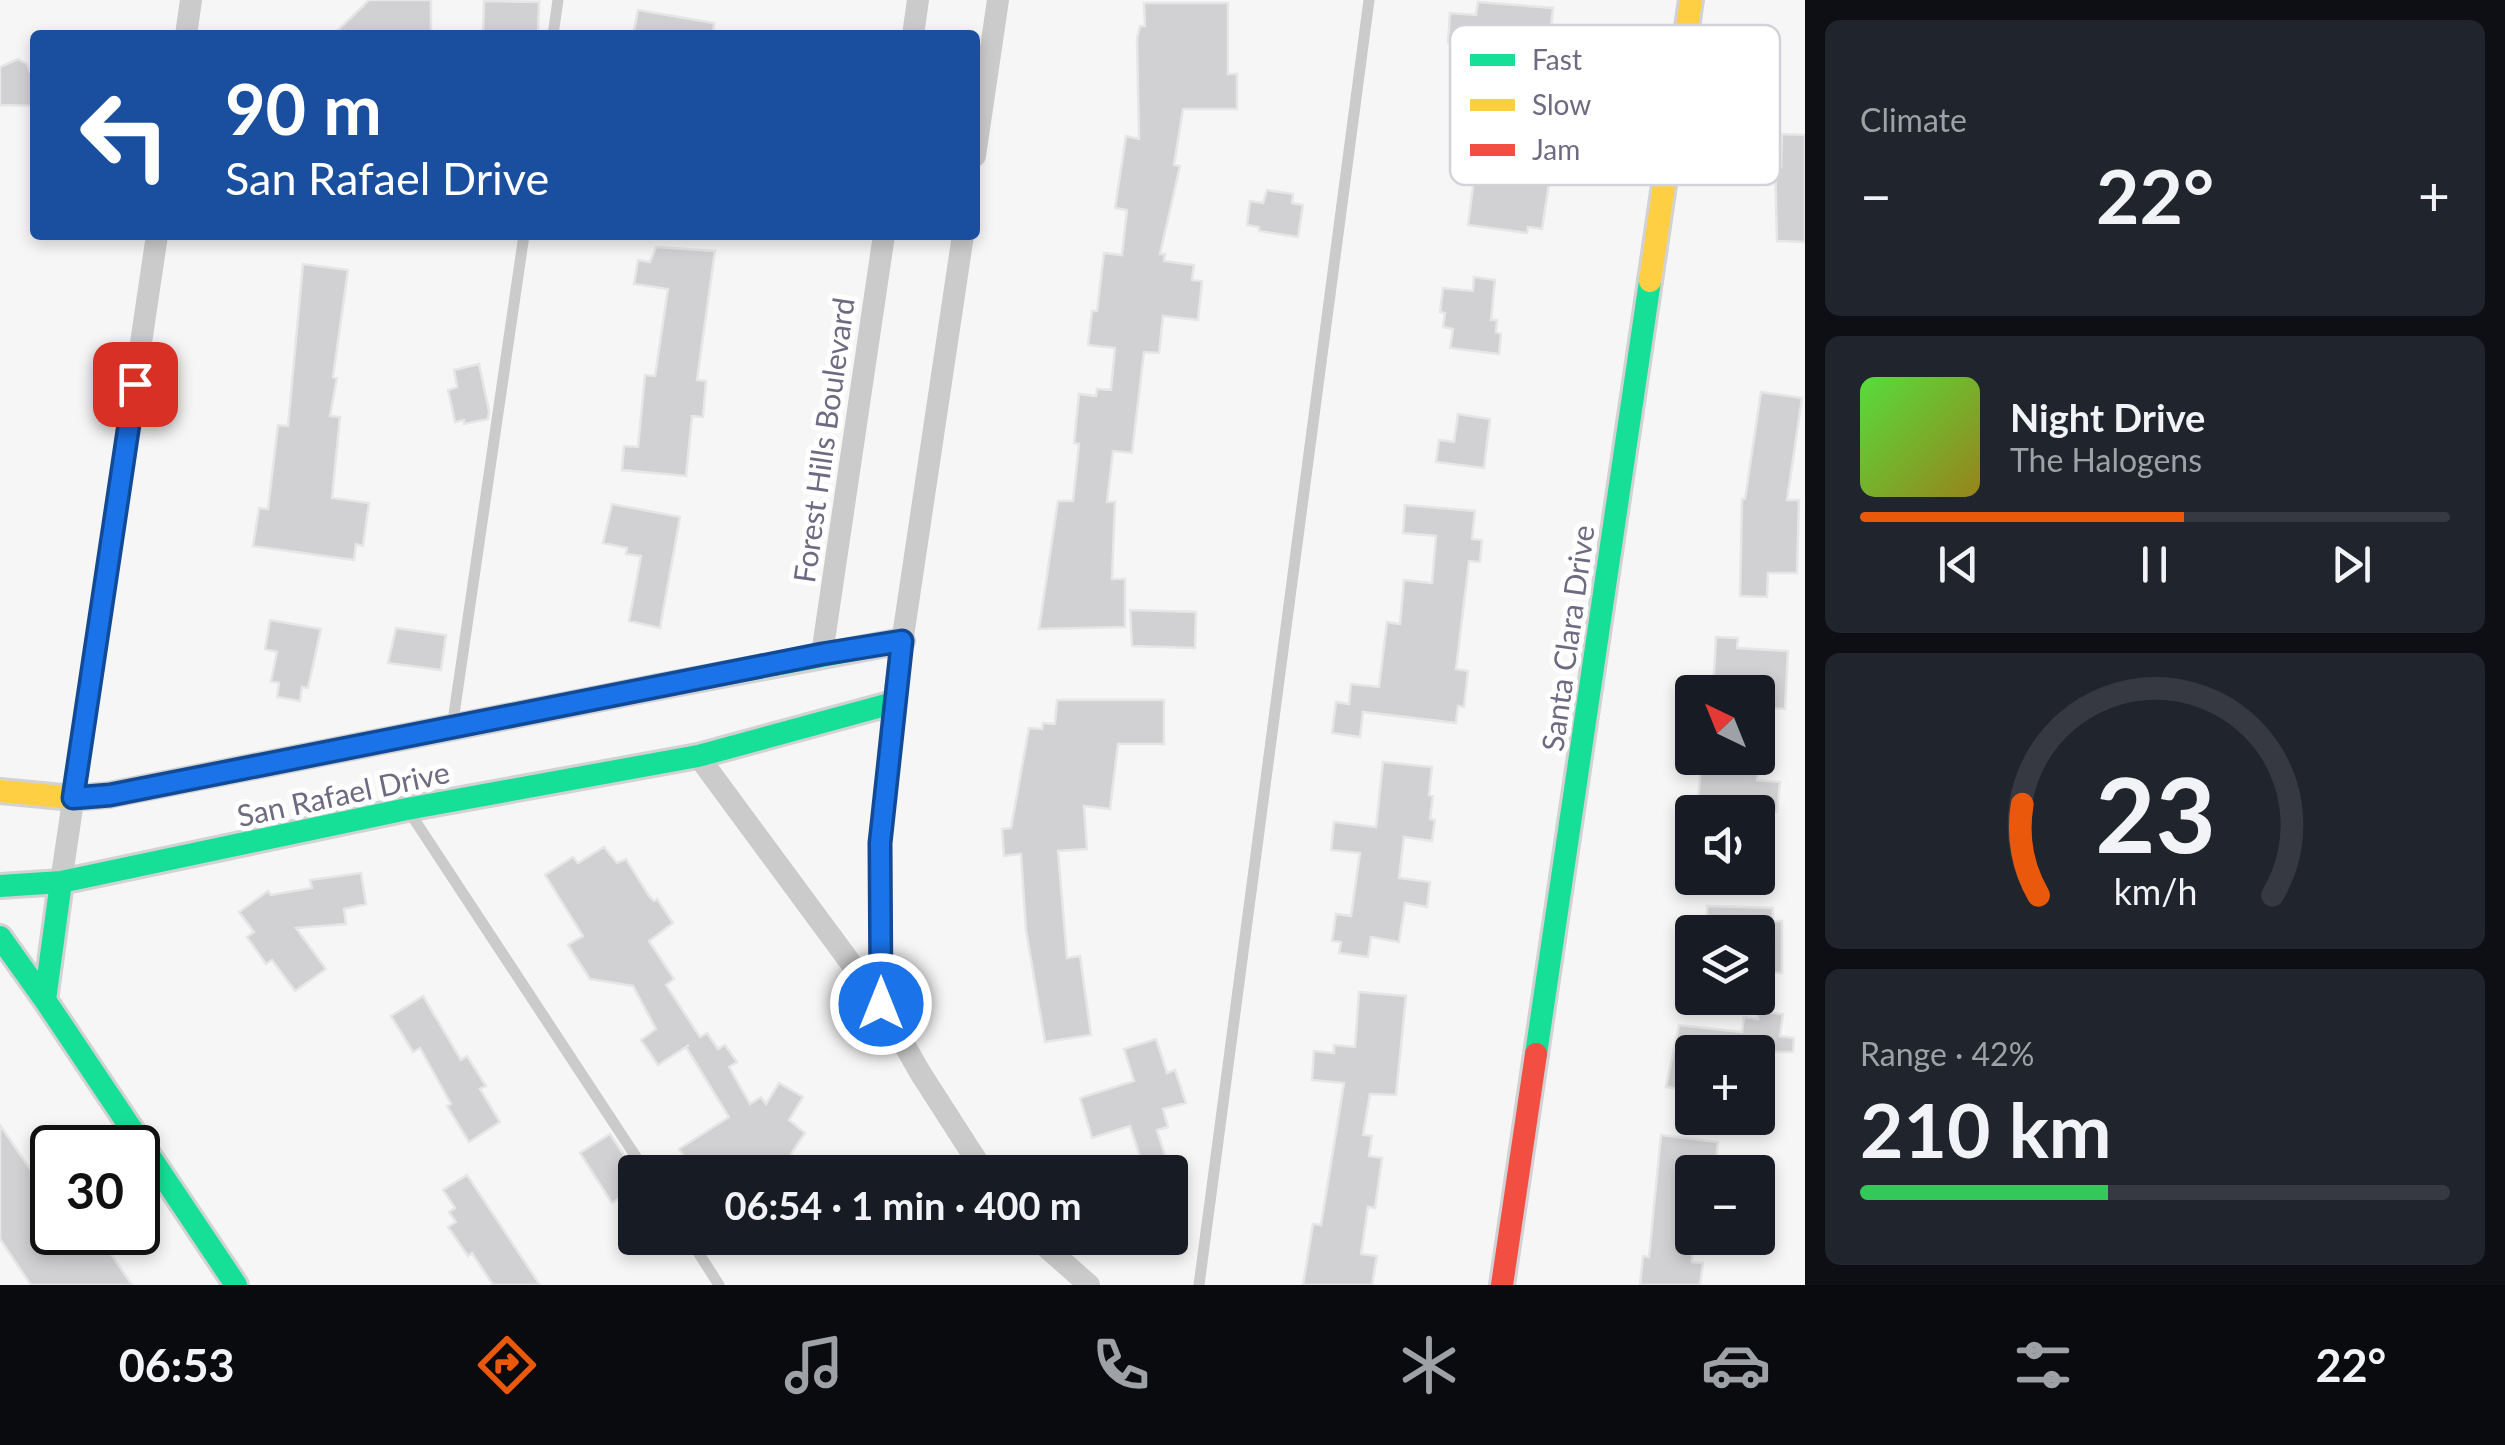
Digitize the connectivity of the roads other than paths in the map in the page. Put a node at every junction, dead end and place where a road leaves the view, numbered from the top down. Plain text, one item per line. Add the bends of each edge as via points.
1 (191, 0) edge
2 (558, 0) edge
3 (918, 0) edge
4 (998, 0) edge
5 (1369, 0) edge
6 (1691, 0) edge
7 (1687, 25) edge
8 (187, 30) edge
9 (554, 30) edge
10 (914, 30) edge
11 (980, 122) edge
12 (1664, 185) edge
13 (156, 240) edge
14 (523, 240) edge
15 (883, 240) edge
16 (962, 240) edge
17 (902, 641) junction
18 (822, 654) junction
19 (893, 703) junction
20 (452, 726) junction
21 (698, 756) junction
22 (0, 791) edge
23 (73, 798) junction
24 (407, 809) junction
25 (61, 882) junction
26 (0, 886) edge
27 (0, 937) edge
28 (45, 1000) junction
29 (881, 1004) junction
30 (635, 1155) edge
31 (973, 1155) edge
32 (700, 1255) edge
33 (1055, 1255) edge
34 (236, 1285) edge
35 (719, 1285) edge
36 (1089, 1285) edge
37 (1199, 1285) edge
38 (1502, 1285) edge

1 - 8 street
2 - 9 lane
3 - 10 street
4 - 11 street
5 - 37 lane
6 - 7 street, Santa Clara Drive
12 - 38 street, Santa Clara Drive
13 - 23 street
14 - 20 lane
15 - 18 street, Forest Hills Boulevard
16 - 17 street
17 - 18 street, San Rafael Drive
17 - 19 street
18 - 20 street, San Rafael Drive
19 - 21 street, San Rafael Drive
19 - 29 street via 880,843
20 - 23 street, San Rafael Drive
21 - 24 street, San Rafael Drive
21 - 29 street
22 - 23 street, San Rafael Drive
23 - 25 street
24 - 25 street, San Rafael Drive
24 - 30 lane
25 - 26 street, San Rafael Drive
25 - 28 street
27 - 28 street
28 - 34 street
29 - 31 street
32 - 35 lane
33 - 36 street

